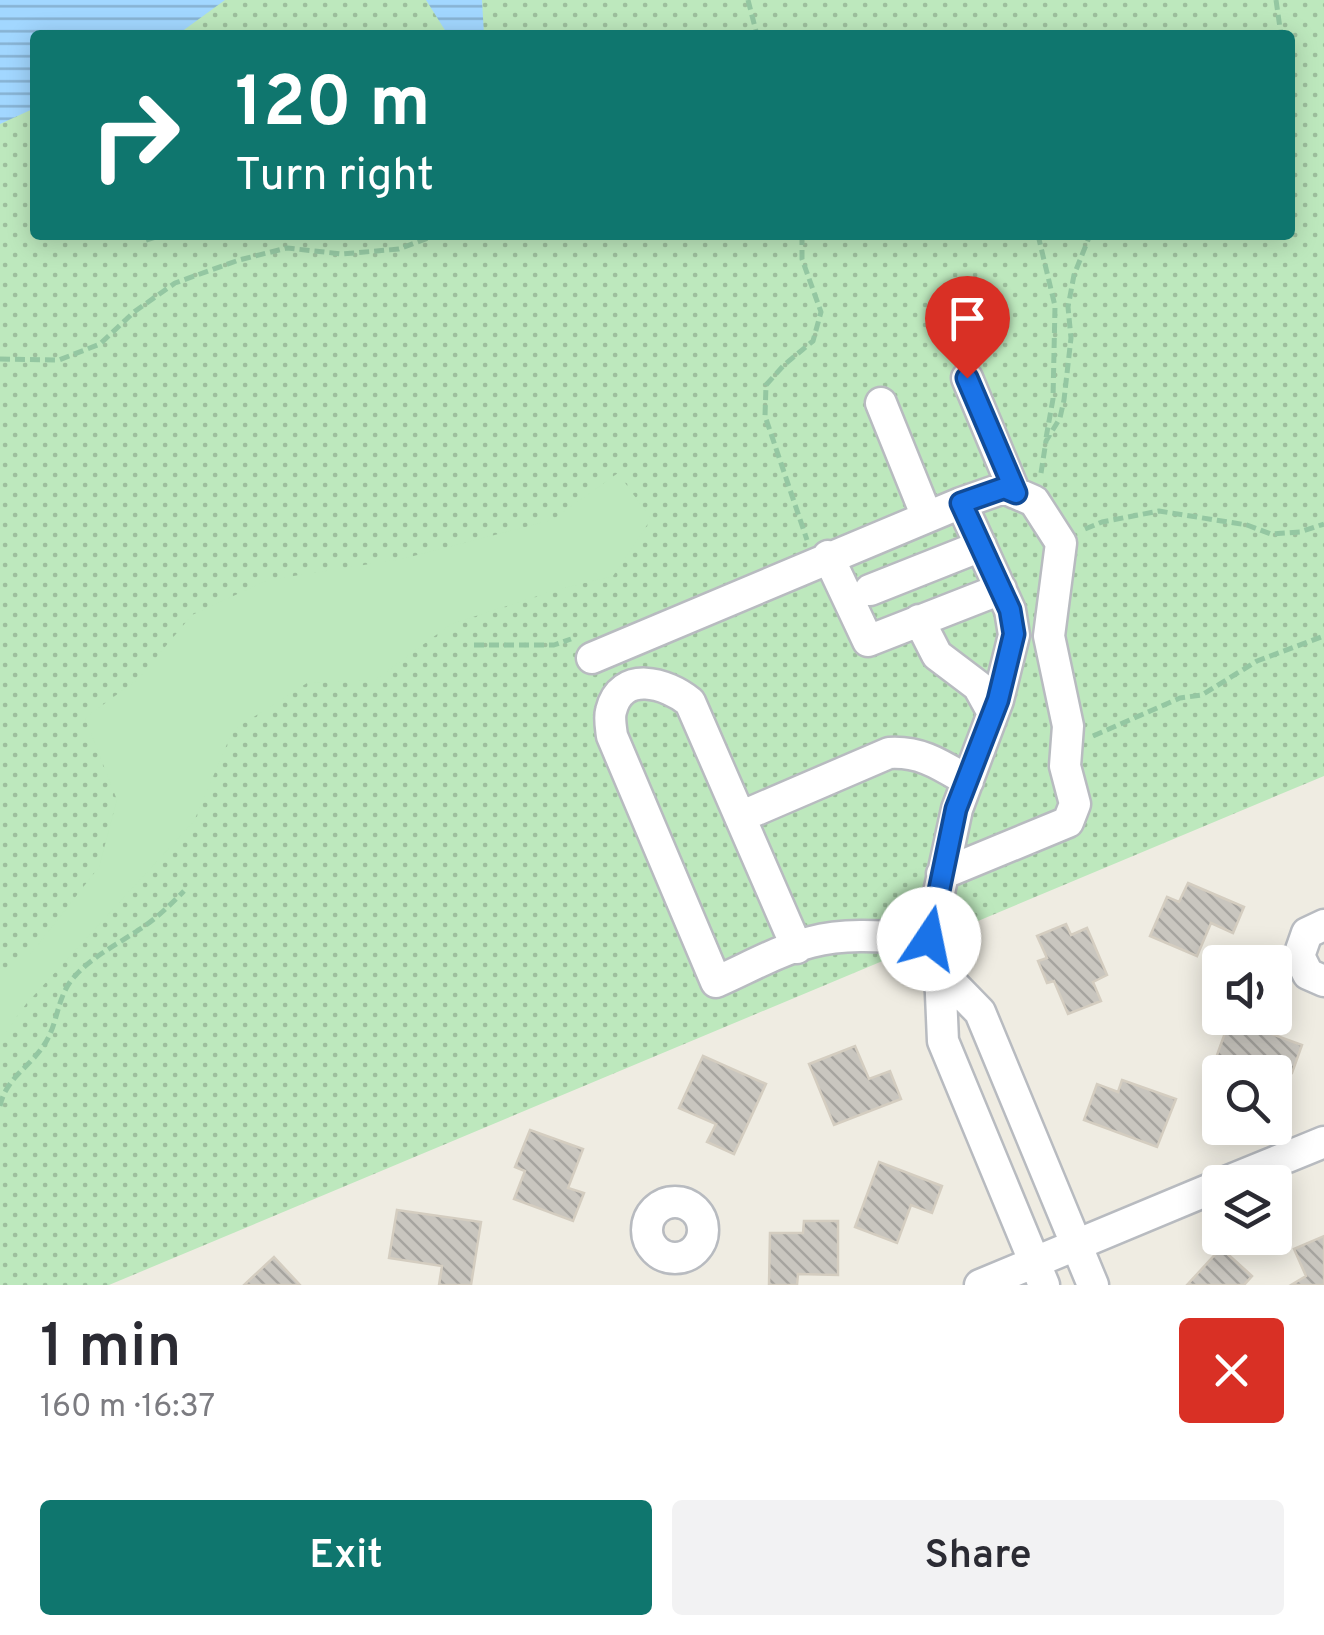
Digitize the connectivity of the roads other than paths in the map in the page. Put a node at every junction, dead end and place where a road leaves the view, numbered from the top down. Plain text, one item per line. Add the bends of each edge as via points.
1 (967, 378) dead end
2 (881, 403) dead end
3 (1025, 497) junction
4 (961, 503) junction
5 (927, 517) junction
6 (981, 546) junction
7 (821, 559) junction
8 (1001, 589) junction
9 (870, 590) dead end
10 (919, 620) junction
11 (592, 658) dead end
12 (993, 712) junction
13 (968, 781) junction
14 (740, 817) junction
15 (942, 874) junction
16 (1324, 925) edge
17 (929, 939) junction
18 (797, 948) junction
19 (940, 970) junction
20 (1324, 981) edge
21 (1324, 1142) edge
22 (1269, 1165) edge
23 (1202, 1193) edge
24 (1076, 1244) junction
25 (1040, 1274) edge
26 (980, 1285) edge
27 (1094, 1285) edge

1 - 3 street
2 - 5 street
3 - 4 street via 1004,488
3 - 15 street via 1061,542 1049,636 1068,726 1066,766 1075,804 1068,822
4 - 5 street
4 - 6 street
5 - 7 street
6 - 8 street
6 - 9 street
7 - 10 street via 868,642
7 - 11 street
8 - 10 street
8 - 12 street via 1014,634
10 - 12 street via 937,654 978,686
12 - 13 street
13 - 14 street via 911,751 890,753
13 - 15 street
14 - 18 street
14 - 18 street via 690,702 673,688 628,686 610,712 612,736 716,982
15 - 17 street
16 - 20 street via 1306,934 1299,956 1308,974
17 - 18 street via 868,936
17 - 19 street
19 - 24 street via 980,1012
19 - 25 street via 943,1041
21 - 22 street
23 - 24 street
24 - 25 street
24 - 27 street
25 - 26 street

